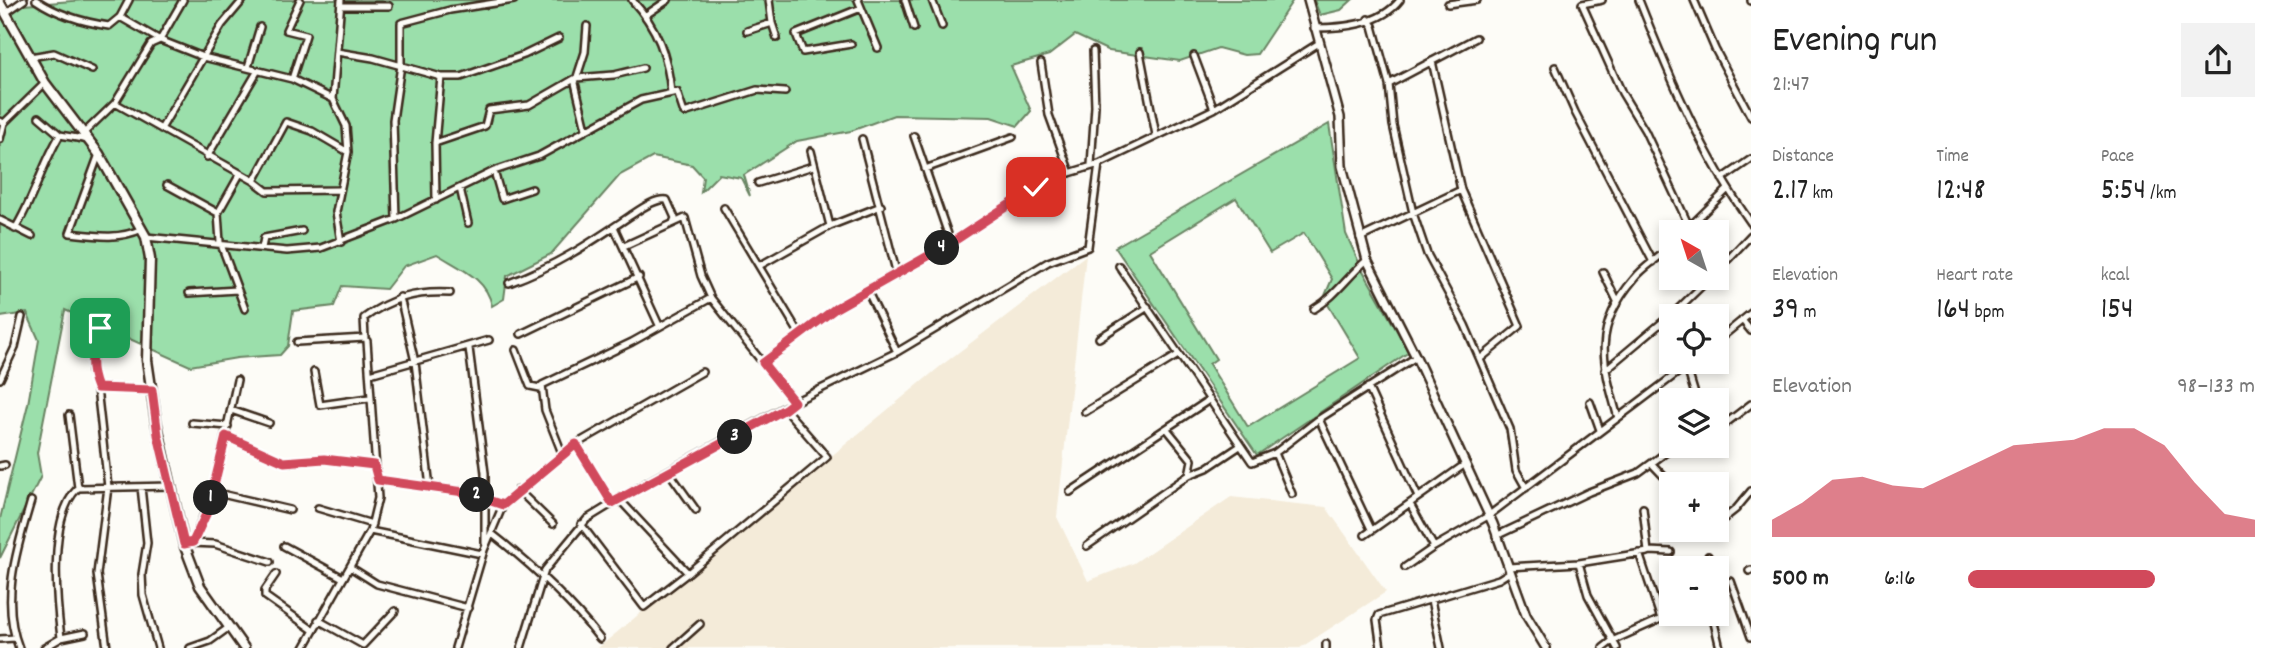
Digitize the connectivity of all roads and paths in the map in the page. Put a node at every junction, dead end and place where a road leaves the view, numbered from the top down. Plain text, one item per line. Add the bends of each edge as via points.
1 (24, 0) edge
2 (36, 0) edge
3 (129, 0) edge
4 (183, 0) edge
5 (243, 0) edge
6 (300, 0) edge
7 (514, 0) edge
8 (632, 0) edge
9 (668, 0) edge
10 (769, 0) edge
11 (858, 0) edge
12 (905, 0) edge
13 (941, 0) edge
14 (1308, 0) edge
15 (1400, 0) edge
16 (1477, 0) edge
17 (1602, 0) edge
18 (1639, 0) edge
19 (1694, 0) edge
20 (932, 1) edge
21 (1466, 1) edge
22 (341, 3) edge
23 (1448, 5) dead end
24 (389, 6) dead end
25 (3, 8) edge
26 (861, 8) junction
27 (646, 15) junction
28 (120, 17) junction
29 (1368, 19) junction
30 (772, 23) junction
31 (587, 26) dead end
32 (942, 26) dead end
33 (1313, 26) junction
34 (260, 27) dead end
35 (914, 28) dead end
36 (747, 32) dead end
37 (559, 38) dead end
38 (777, 38) dead end
39 (1476, 38) dead end
40 (160, 40) junction
41 (1319, 43) junction
42 (851, 44) dead end
43 (878, 48) dead end
44 (1093, 51) dead end
45 (337, 52) junction
46 (1140, 52) dead end
47 (1194, 56) dead end
48 (30, 57) junction
49 (203, 57) junction
50 (1432, 61) junction
51 (1041, 63) dead end
52 (401, 65) junction
53 (248, 67) junction
54 (1555, 67) dead end
55 (643, 68) dead end
56 (92, 71) dead end
57 (257, 72) junction
58 (441, 77) junction
59 (576, 78) junction
60 (292, 79) junction
61 (45, 83) junction
62 (1390, 84) junction
63 (785, 92) dead end
64 (671, 93) junction
65 (333, 99) junction
66 (115, 103) junction
67 (1213, 109) junction
68 (39, 117) dead end
69 (1751, 117) edge
70 (2, 122) edge
71 (162, 129) junction
72 (586, 129) junction
73 (60, 135) junction
74 (1156, 135) junction
75 (86, 136) junction
76 (914, 136) dead end
77 (1013, 137) dead end
78 (0, 139) edge
79 (862, 139) dead end
80 (435, 143) junction
81 (811, 151) dead end
82 (348, 152) junction
83 (99, 154) junction
84 (207, 157) junction
85 (1751, 159) edge
86 (1099, 164) junction
87 (1091, 165) junction
88 (813, 166) junction
89 (925, 170) junction
90 (494, 171) junction
91 (1070, 173) junction
92 (240, 174) junction
93 (1722, 179) junction
94 (254, 181) junction
95 (758, 183) dead end
96 (167, 184) dead end
97 (460, 188) junction
98 (532, 189) dead end
99 (338, 190) junction
100 (1461, 190) junction
101 (1727, 190) junction
102 (436, 200) junction
103 (881, 206) junction
104 (724, 208) dead end
105 (218, 213) junction
106 (1413, 213) junction
107 (396, 219) junction
108 (0, 220) edge
109 (1686, 220) edge
110 (1695, 220) edge
111 (468, 223) dead end
112 (673, 223) junction
113 (1751, 223) edge
114 (830, 226) junction
115 (614, 227) junction
116 (15, 229) junction
117 (302, 231) dead end
118 (144, 233) junction
119 (1751, 235) edge
120 (32, 236) dead end
121 (1360, 238) junction
122 (220, 242) junction
123 (341, 242) junction
124 (951, 243) junction
125 (624, 246) junction
126 (262, 248) junction
127 (1659, 257) edge
128 (1729, 258) edge
129 (1367, 260) junction
130 (1653, 262) junction
131 (1119, 266) dead end
132 (759, 267) junction
133 (1603, 272) dead end
134 (897, 275) junction
135 (639, 277) junction
136 (509, 283) dead end
137 (237, 290) junction
138 (867, 290) junction
139 (1698, 290) edge
140 (189, 293) dead end
141 (450, 293) dead end
142 (400, 298) junction
143 (711, 298) junction
144 (1618, 303) junction
145 (1148, 307) junction
146 (244, 309) dead end
147 (1314, 309) dead end
148 (1751, 313) edge
149 (22, 317) dead end
150 (1742, 320) junction
151 (659, 325) junction
152 (100, 328) dead end
153 (1729, 331) edge
154 (1751, 331) edge
155 (800, 333) junction
156 (521, 334) dead end
157 (1099, 338) dead end
158 (489, 340) dead end
159 (367, 341) dead end
160 (297, 342) dead end
161 (469, 348) junction
162 (516, 350) dead end
163 (897, 352) junction
164 (1178, 355) junction
165 (1416, 357) junction
166 (1480, 359) junction
167 (415, 362) junction
168 (0, 363) edge
169 (763, 363) junction
170 (7, 365) junction
171 (1605, 370) junction
172 (314, 372) dead end
173 (702, 372) dead end
174 (370, 374) junction
175 (1679, 374) edge
176 (0, 379) edge
177 (237, 380) dead end
178 (1368, 387) junction
179 (97, 388) junction
180 (540, 388) junction
181 (152, 390) junction
182 (369, 398) junction
183 (1209, 400) junction
184 (794, 402) junction
185 (1590, 402) dead end
186 (1751, 404) edge
187 (785, 409) junction
188 (232, 410) junction
189 (1085, 412) dead end
190 (69, 415) dead end
191 (1618, 418) junction
192 (1320, 419) junction
193 (1729, 421) edge
194 (269, 422) dead end
195 (192, 423) dead end
196 (228, 426) junction
197 (1167, 429) junction
198 (1600, 430) junction
199 (226, 436) junction
200 (576, 444) junction
201 (1240, 446) junction
202 (562, 453) junction
203 (1275, 453) junction
204 (1661, 458) edge
205 (374, 465) junction
206 (1464, 465) junction
207 (1653, 465) junction
208 (669, 472) junction
209 (1660, 472) edge
210 (1189, 475) junction
211 (378, 480) junction
212 (108, 486) junction
213 (171, 486) junction
214 (141, 487) junction
215 (430, 487) junction
216 (78, 488) junction
217 (1526, 488) junction
218 (518, 490) junction
219 (1751, 491) edge
220 (213, 492) junction
221 (1070, 492) dead end
222 (1292, 494) dead end
223 (1418, 497) junction
224 (486, 498) junction
225 (620, 500) junction
226 (31, 501) dead end
227 (612, 503) junction
228 (1410, 504) junction
229 (503, 505) junction
230 (318, 508) dead end
231 (1643, 508) dead end
232 (289, 510) dead end
233 (696, 510) dead end
234 (1729, 515) edge
235 (1488, 516) junction
236 (372, 524) junction
237 (553, 524) dead end
238 (581, 524) junction
239 (1371, 529) junction
240 (370, 531) junction
241 (491, 533) junction
242 (1366, 535) dead end
243 (1496, 536) junction
244 (189, 543) junction
245 (284, 546) dead end
246 (486, 546) junction
247 (1087, 546) dead end
248 (1434, 547) junction
249 (1649, 551) junction
250 (1671, 552) dead end
251 (1639, 553) junction
252 (482, 554) junction
253 (270, 562) dead end
254 (1579, 563) junction
255 (350, 567) junction
256 (1405, 567) dead end
257 (1509, 569) junction
258 (688, 573) junction
259 (276, 574) dead end
260 (544, 575) junction
261 (343, 578) junction
262 (1731, 581) dead end
263 (1431, 600) junction
264 (468, 608) junction
265 (396, 611) dead end
266 (1659, 613) edge
267 (318, 620) junction
268 (1659, 620) edge
269 (700, 624) dead end
270 (1715, 626) edge
271 (228, 628) junction
272 (313, 630) junction
273 (85, 633) dead end
274 (1750, 635) edge
275 (15, 638) junction
276 (61, 638) junction
277 (0, 639) edge
278 (600, 639) dead end
279 (210, 640) junction
280 (309, 640) junction
281 (1612, 641) junction
282 (19, 648) edge
283 (44, 648) edge
284 (107, 648) edge
285 (158, 648) edge
286 (190, 648) edge
287 (212, 648) edge
288 (244, 648) edge
289 (304, 648) edge
290 (315, 648) edge
291 (455, 648) edge
292 (521, 648) edge
293 (673, 648) edge
294 (1381, 648) edge
295 (1441, 648) edge
296 (1546, 648) edge
297 (1603, 648) edge
298 (1617, 648) edge
299 (1720, 648) edge

1 - 25 street
2 - 28 street via 52,12 87,22 109,26
3 - 28 street
4 - 40 street
5 - 49 street
6 - 60 street via 286,30 306,35
7 - 52 street via 401,23
8 - 27 street
9 - 27 street
10 - 30 street
11 - 26 street
12 - 35 street
13 - 20 street
14 - 33 street
15 - 29 street via 1391,10
16 - 21 street
17 - 109 street via 1582,4
18 - 93 street
19 - 69 street
20 - 32 street
21 - 23 street
22 - 24 street
22 - 45 street
25 - 48 main road
26 - 42 street via 796,34 803,52
26 - 43 street
27 - 64 street via 666,58
28 - 40 street
29 - 33 street via 1348,27
29 - 62 street
30 - 36 street
30 - 38 street
31 - 59 street
33 - 41 street
34 - 53 street
37 - 58 street via 461,77
39 - 50 street
40 - 49 street
40 - 66 street via 151,44
41 - 67 street
41 - 121 street via 1340,117 1342,166
44 - 87 street
45 - 52 street
45 - 65 street
46 - 74 street
47 - 67 street
48 - 56 street via 54,53
48 - 61 main road
49 - 53 street
49 - 71 street
50 - 62 street
50 - 100 street
51 - 91 street via 1049,115
52 - 58 street
52 - 107 street via 393,120
53 - 57 street
54 - 130 street
55 - 59 street
57 - 60 street
57 - 84 street
58 - 80 street
59 - 72 street
59 - 80 street via 528,105 489,110 485,126
60 - 65 street
61 - 70 street
61 - 75 main road
62 - 106 street via 1393,124
63 - 64 street via 757,90 684,113 680,94
64 - 72 street via 640,100
65 - 82 street via 346,126
66 - 71 street
66 - 75 street
67 - 74 street
68 - 73 street
70 - 78 street
71 - 84 street
72 - 90 street via 539,156
73 - 75 street
73 - 116 street
74 - 86 street
75 - 83 main road
76 - 89 street
77 - 89 street
79 - 103 street
80 - 102 street
81 - 88 street
82 - 94 street via 286,122
82 - 99 street via 348,167
83 - 118 main road
83 - 118 street via 70,233 111,238
84 - 92 street
85 - 93 street
86 - 87 street
86 - 163 street via 1088,247 1048,262
87 - 91 street
88 - 95 street
88 - 114 street
89 - 124 street
90 - 97 street
90 - 98 street via 502,199
91 - 124 street via 1036,187
92 - 94 street
92 - 105 street
93 - 101 street
94 - 99 street via 267,191
96 - 105 street
97 - 102 street
97 - 111 street
99 - 123 street
100 - 106 street
100 - 166 street via 1520,326
101 - 110 street
101 - 113 street
102 - 107 street
103 - 114 street
103 - 134 street
104 - 132 street
105 - 122 street
106 - 121 street
106 - 166 street via 1427,254
107 - 123 street
108 - 116 street
112 - 115 street via 667,200 662,199
112 - 125 street
112 - 143 street via 685,218
114 - 132 street
115 - 125 street
115 - 136 street via 552,267
116 - 120 street
117 - 126 street via 264,238
118 - 122 street
118 - 181 main road via 150,259 146,349
119 - 128 street
121 - 129 street
122 - 126 street
122 - 137 street
123 - 126 street via 287,251
124 - 134 street
125 - 135 street
127 - 130 street
129 - 147 street via 1333,298
129 - 165 street
130 - 144 street via 1634,278
131 - 145 street
132 - 155 street
133 - 144 street
134 - 138 street
135 - 151 street
135 - 156 street
137 - 140 street
137 - 146 street
138 - 155 street
138 - 163 street
139 - 171 street
141 - 142 street via 424,292
142 - 160 street via 364,318 365,338
142 - 167 street
143 - 151 street
143 - 169 street
144 - 171 street via 1602,335
145 - 157 street
145 - 164 street
148 - 150 street
149 - 170 street
150 - 153 street
150 - 154 street
151 - 180 street
152 - 179 street via 91,371
155 - 169 street
158 - 161 street
159 - 174 street
161 - 167 street
161 - 224 street
162 - 180 street via 530,386
163 - 184 street
164 - 183 street
164 - 189 street
165 - 178 street
165 - 206 street
166 - 217 street via 1510,429 1516,470
167 - 174 street
167 - 215 street
168 - 170 street
169 - 184 street
170 - 176 street
171 - 191 street
172 - 182 street via 320,405
173 - 200 street
174 - 182 street
175 - 191 street
177 - 188 street
178 - 192 street
178 - 223 street
179 - 181 street
179 - 212 street
180 - 202 street
181 - 213 main road
182 - 205 street
183 - 197 street
183 - 201 street
184 - 187 street
185 - 198 street
186 - 193 street
187 - 208 street
187 - 258 street via 827,457
188 - 194 street
188 - 196 street
190 - 216 street
191 - 198 street
192 - 203 street
192 - 239 street
195 - 196 street
196 - 199 street
197 - 210 street via 1192,460
197 - 221 street
198 - 217 street
199 - 205 street via 284,462 324,459
199 - 220 street
200 - 202 street
200 - 227 street
201 - 203 street via 1252,462
201 - 210 street
202 - 218 street
203 - 222 street
204 - 207 street
205 - 211 street
206 - 223 street
206 - 235 street
207 - 209 street
207 - 243 street
208 - 225 street
208 - 233 street
210 - 247 street
211 - 215 street
211 - 236 street
212 - 214 street
212 - 216 street
212 - 284 street via 97,573
213 - 214 street
213 - 244 main road
214 - 285 street via 147,549 143,595
215 - 224 street
216 - 276 street via 65,502 57,562
217 - 235 street
218 - 229 street
218 - 237 street
219 - 234 street
220 - 232 street
220 - 244 street
223 - 228 street
224 - 229 street
224 - 246 street
225 - 227 street
225 - 258 street
226 - 275 street via 8,588
227 - 238 street
228 - 239 street
228 - 248 street
229 - 241 street
230 - 236 street
231 - 249 street
235 - 243 street
235 - 248 street
236 - 240 street
238 - 258 street via 644,607
238 - 260 street
239 - 242 street
240 - 252 street
240 - 255 street
241 - 246 street
241 - 260 street
243 - 257 street
244 - 253 street via 215,544
244 - 271 main road via 200,586
245 - 261 street
246 - 252 street
248 - 256 street
249 - 250 street
249 - 251 street
251 - 254 street
251 - 266 street
252 - 264 street
254 - 257 street
254 - 281 street via 1588,594
255 - 261 street
255 - 264 street via 377,584
257 - 263 street via 1499,579
257 - 296 street via 1526,615
259 - 272 street via 265,596
260 - 278 street
260 - 292 street
261 - 267 street
262 - 274 street
263 - 294 street via 1379,615
263 - 295 street
264 - 291 street
265 - 267 street via 363,645
267 - 272 street
268 - 281 street
269 - 293 street
270 - 299 street
271 - 279 street
271 - 288 main road
272 - 280 street
273 - 276 street
275 - 277 street
275 - 282 street
276 - 283 street
279 - 286 street
279 - 287 street
280 - 289 street
280 - 290 street
281 - 297 street
281 - 298 street

